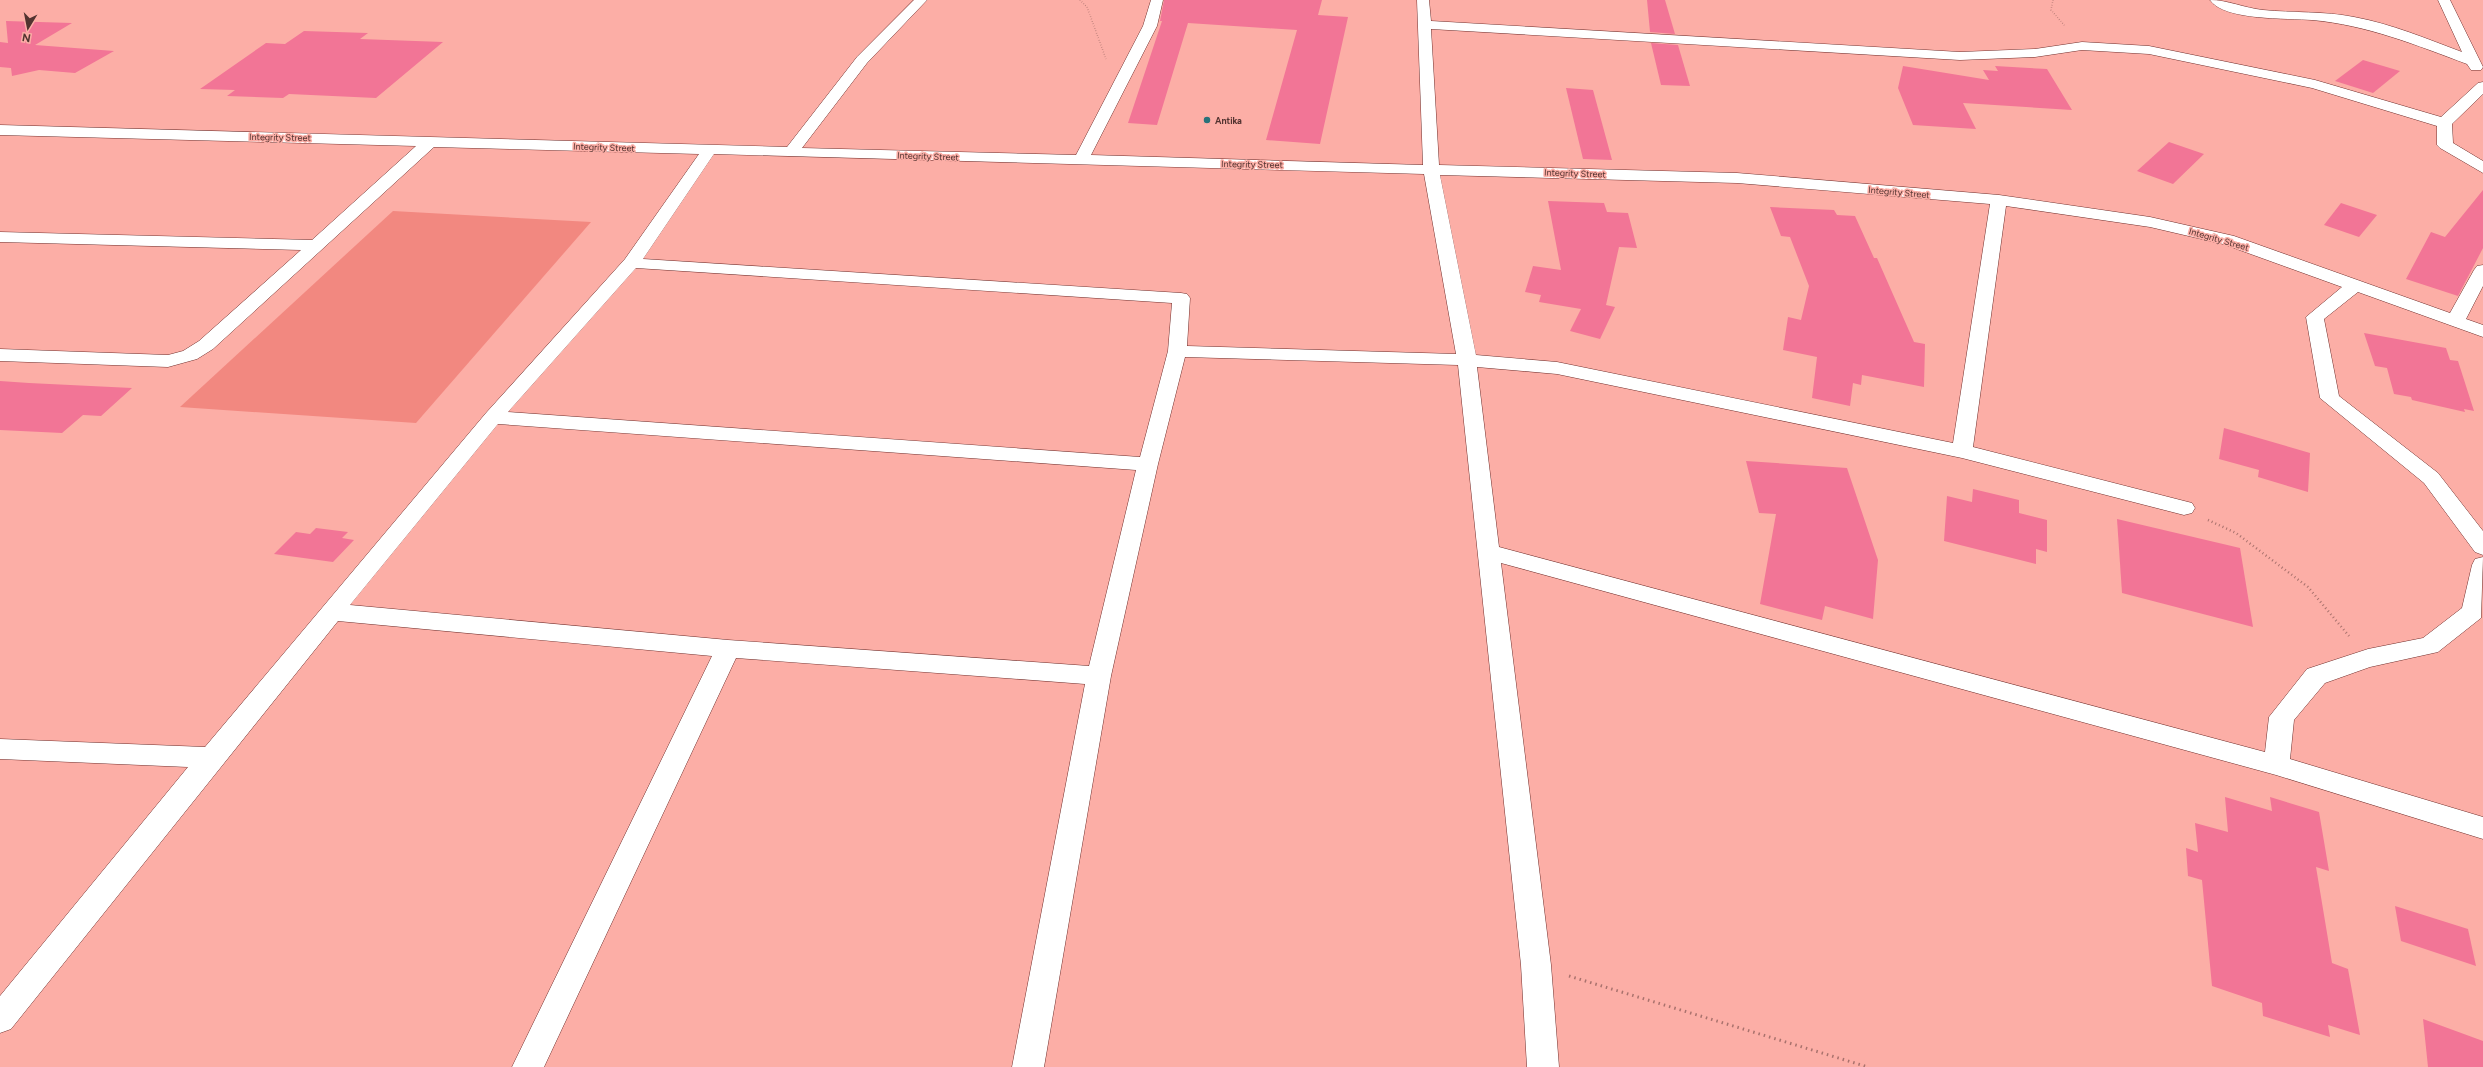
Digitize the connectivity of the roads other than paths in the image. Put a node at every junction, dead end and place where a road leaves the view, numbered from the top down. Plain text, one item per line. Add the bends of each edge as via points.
1 (921, 0) edge
2 (1157, 0) edge
3 (1422, 0) edge
4 (2216, 0) edge
5 (2444, 0) edge
6 (1423, 25) junction
7 (2473, 61) junction
8 (2483, 80) edge
9 (2483, 86) edge
10 (2444, 123) junction
11 (0, 130) edge
12 (431, 141) junction
13 (709, 150) junction
14 (791, 152) junction
15 (1081, 160) junction
16 (1431, 168) junction
17 (2483, 168) edge
18 (1999, 200) junction
19 (0, 237) edge
20 (315, 245) junction
21 (631, 263) junction
22 (2483, 270) edge
23 (2356, 285) junction
24 (2455, 321) junction
25 (2483, 331) edge
26 (1177, 351) junction
27 (0, 355) edge
28 (1467, 360) junction
29 (493, 417) junction
30 (1962, 451) junction
31 (1148, 464) junction
32 (2184, 508) road end
33 (2483, 547) edge
34 (1489, 552) junction
35 (2483, 565) edge
36 (332, 612) junction
37 (728, 649) junction
38 (1099, 676) junction
39 (0, 749) edge
40 (211, 758) junction
41 (2276, 765) junction
42 (2483, 828) edge
43 (0, 1020) edge
44 (528, 1067) edge
45 (1028, 1067) edge
46 (1544, 1067) edge

1 - 14 street via 862,60
2 - 15 street via 1150,26
3 - 6 street
4 - 7 street via 2235,10 2312,16 2373,26
5 - 7 street
6 - 10 street via 1960,56 2036,53 2082,46 2149,50 2315,84
6 - 16 street
7 - 8 street
9 - 10 street
10 - 17 street via 2445,145
11 - 12 street, Integrity Street
12 - 13 street, Integrity Street
12 - 20 street
13 - 14 street, Integrity Street
13 - 21 street
14 - 15 street, Integrity Street
15 - 16 street, Integrity Street
16 - 18 street, Integrity Street via 1737,178
16 - 28 street
18 - 23 street, Integrity Street via 2157,223 2228,240
18 - 30 street
19 - 20 street
20 - 27 street via 206,344 190,355 168,361
21 - 26 street via 1181,298
21 - 29 street
22 - 24 street
23 - 24 street, Integrity Street
23 - 33 street via 2315,317 2330,398 2431,478
24 - 25 street, Integrity Street
26 - 28 street
26 - 31 street
28 - 30 street via 1557,368
28 - 34 street
29 - 31 street
29 - 36 street
30 - 32 street
31 - 38 street
34 - 41 street
34 - 46 street via 1536,965
35 - 41 street via 2474,612 2430,646 2368,658 2316,676 2282,718
36 - 37 street
36 - 40 street
37 - 38 street
37 - 44 street
38 - 45 street
39 - 40 street
40 - 43 street
41 - 42 street

